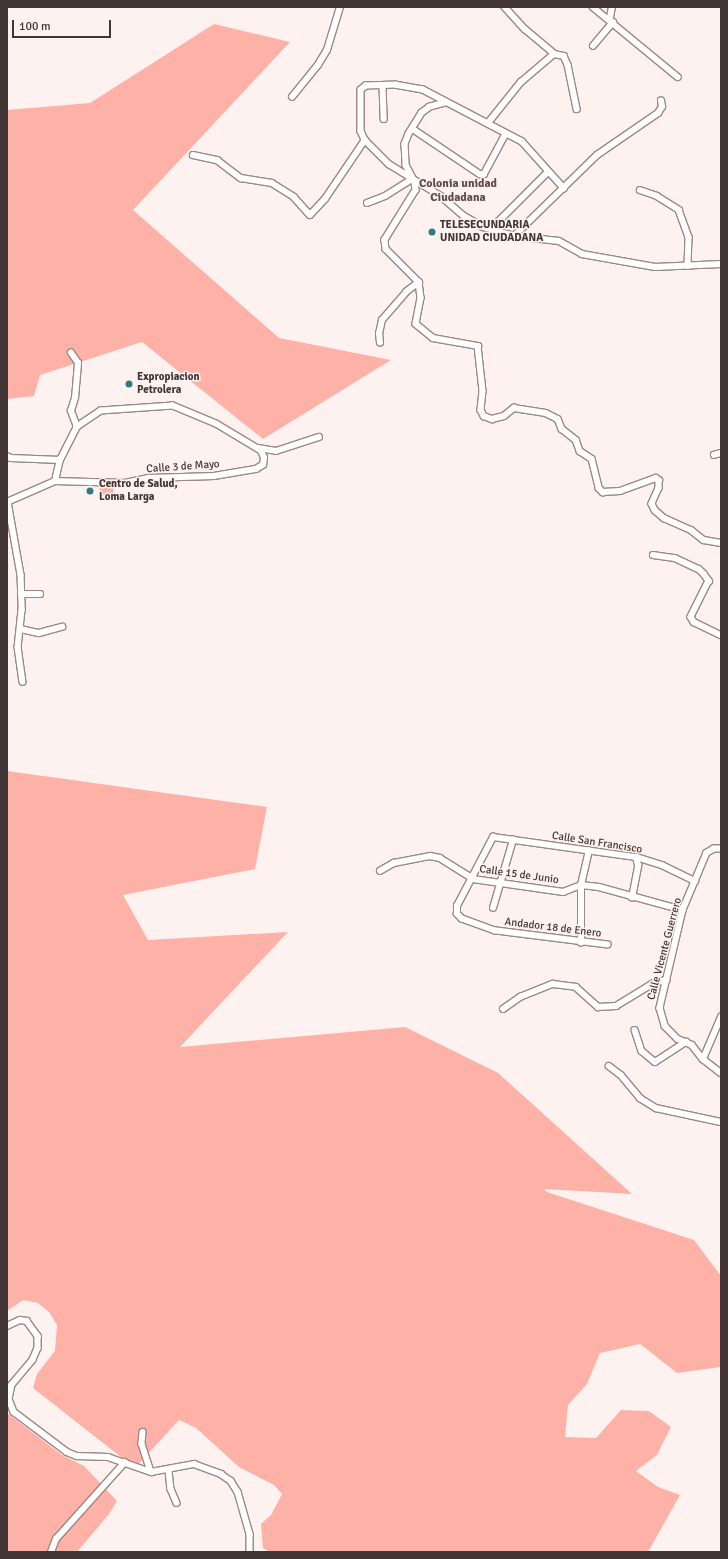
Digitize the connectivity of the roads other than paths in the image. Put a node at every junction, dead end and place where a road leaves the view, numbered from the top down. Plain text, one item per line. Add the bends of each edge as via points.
1 (340, 7) edge
2 (504, 7) edge
3 (593, 7) edge
4 (612, 7) edge
5 (611, 20) junction
6 (593, 46) dead end
7 (554, 54) junction
8 (678, 76) dead end
9 (383, 86) junction
10 (292, 97) dead end
11 (661, 101) dead end
12 (445, 103) junction
13 (577, 109) dead end
14 (384, 119) dead end
15 (488, 123) junction
16 (413, 128) junction
17 (505, 135) junction
18 (365, 140) junction
19 (193, 155) dead end
20 (547, 173) junction
21 (413, 181) junction
22 (564, 189) junction
23 (640, 190) dead end
24 (367, 204) dead end
25 (491, 229) junction
26 (514, 236) junction
27 (721, 264) edge
28 (688, 266) junction
29 (419, 282) junction
30 (380, 343) dead end
31 (72, 353) dead end
32 (77, 427) junction
33 (319, 437) dead end
34 (255, 448) junction
35 (721, 454) edge
36 (714, 455) dead end
37 (7, 456) edge
38 (60, 460) junction
39 (55, 481) junction
40 (8, 502) edge
41 (721, 543) edge
42 (653, 555) dead end
43 (21, 594) junction
44 (40, 594) dead end
45 (62, 627) dead end
46 (21, 629) junction
47 (720, 632) edge
48 (23, 682) dead end
49 (513, 840) junction
50 (721, 849) edge
51 (589, 851) junction
52 (636, 858) junction
53 (380, 871) dead end
54 (473, 879) junction
55 (695, 881) junction
56 (500, 882) junction
57 (581, 885) junction
58 (632, 898) junction
59 (493, 908) dead end
60 (684, 910) junction
61 (581, 943) junction
62 (608, 945) dead end
63 (666, 980) junction
64 (503, 1009) dead end
65 (720, 1021) edge
66 (634, 1030) dead end
67 (686, 1042) junction
68 (703, 1059) junction
69 (609, 1066) dead end
70 (721, 1073) edge
71 (721, 1122) edge
72 (7, 1326) edge
73 (143, 1432) dead end
74 (125, 1462) junction
75 (169, 1470) junction
76 (151, 1472) junction
77 (177, 1503) dead end
78 (51, 1552) edge
79 (250, 1552) edge

1 - 10 street via 327,50
2 - 7 street via 525,30
3 - 5 street
4 - 5 street
5 - 6 street
5 - 8 street
7 - 13 street via 564,56 568,65
7 - 15 street via 521,82
9 - 12 street via 410,84
9 - 14 street
9 - 18 street via 366,86 361,90 361,132
11 - 22 street via 662,107 658,113 597,155
12 - 15 street
12 - 16 street via 430,107 422,113
15 - 17 street
16 - 17 street via 480,174 484,174
16 - 21 street via 405,144 406,165
17 - 20 street via 522,142
18 - 19 street via 325,199 310,215 294,197 272,183 257,178 241,178 217,160
18 - 21 street via 389,164
20 - 22 street
20 - 25 street
21 - 24 street
21 - 25 street via 441,196 464,216
21 - 29 street via 416,190 385,240 386,249
22 - 26 street
23 - 28 street via 657,196 679,210 689,237
25 - 26 street
26 - 28 street via 559,241 582,254 655,267
27 - 28 street
29 - 30 street via 406,292 382,320 378,334
29 - 41 street via 421,298 416,320 418,326 433,338 474,344 480,350 483,391 481,410 484,416 492,419 504,416 514,408 546,413 558,419 562,429 576,440 580,451 592,459 599,488 604,492 620,491 656,478 659,480 659,488 652,504 655,510 664,518 691,530 704,540
31 - 32 street via 78,363 75,398 71,411
32 - 34 street via 101,410 173,406 216,424
32 - 38 street
33 - 34 street via 276,451
34 - 39 street, Calle 3 de Mayo via 261,451 262,465 256,469 214,476 149,478 125,483
35 - 36 street
37 - 38 street
38 - 39 street
39 - 40 street
40 - 43 street via 21,575
42 - 47 street via 691,564 704,574 709,581 691,618 694,622
43 - 44 street
43 - 46 street
45 - 46 street via 39,633
46 - 48 street via 18,646
49 - 51 street, Calle San Francisco
49 - 54 street, Calle San Francisco via 493,837
49 - 56 street, Andador 18 de Enero
50 - 55 street, Calle Vicente Guerrero via 709,851
51 - 52 street, Calle San Francisco
51 - 57 street
52 - 55 street, Calle San Francisco via 662,865
52 - 58 street via 638,866
53 - 54 street, Calle 15 de Junio via 394,863 430,856 440,858
54 - 56 street, Calle 15 de Junio
54 - 61 street, Andador 18 de Enero via 458,906 457,914 462,919 495,931
55 - 60 street, Calle Vicente Guerrero
56 - 57 street, Calle 15 de Junio via 564,892
56 - 59 street, Andador 18 de Enero
57 - 58 street, Calle 15 de Junio via 599,887
57 - 61 street
58 - 60 street, Calle 15 de Junio
60 - 63 street, Calle Vicente Guerrero
61 - 62 street, Andador 18 de Enero
63 - 64 street via 652,984 616,1006 598,1007 576,987 553,984 520,997
63 - 67 street, Calle Vicente Guerrero via 660,1008 665,1026 678,1039
65 - 68 street
66 - 67 street via 642,1051 655,1062
67 - 68 street via 692,1045
68 - 70 street
69 - 71 street via 622,1075 640,1098 656,1108
72 - 74 street via 20,1320 27,1321 38,1336 38,1348 33,1360 12,1384 9,1399 14,1412 67,1452 77,1456 108,1457
73 - 76 street via 142,1444
74 - 76 street
74 - 78 street via 56,1539
75 - 76 street
75 - 77 street via 171,1489
75 - 79 street via 181,1465 194,1464 221,1474 231,1481 238,1492 250,1534

